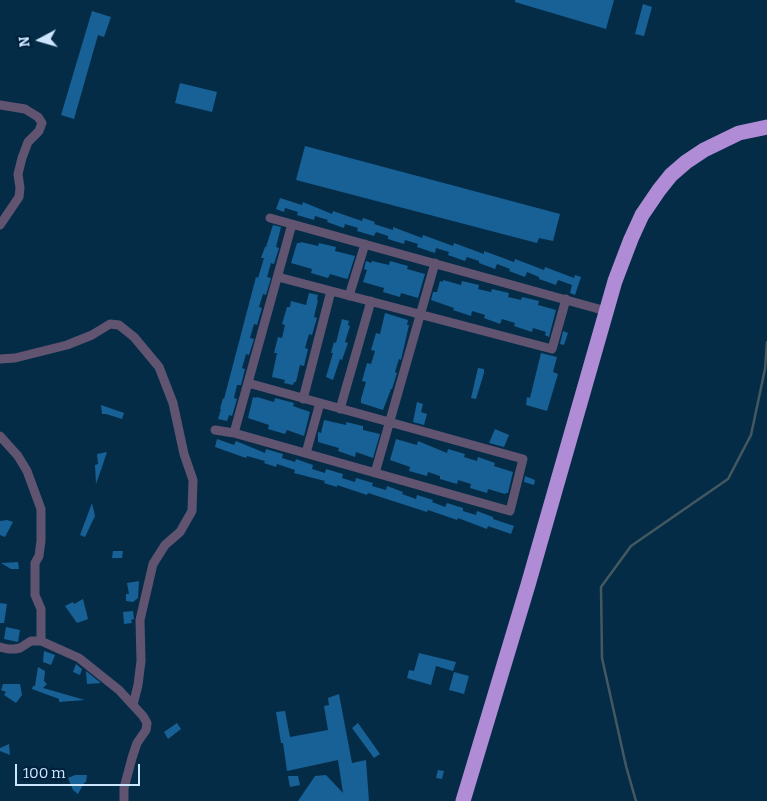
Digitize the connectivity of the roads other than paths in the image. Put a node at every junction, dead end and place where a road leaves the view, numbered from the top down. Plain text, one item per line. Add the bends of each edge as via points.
1 (0, 105) edge
2 (767, 127) edge
3 (270, 218) dead end
4 (292, 224) junction
5 (0, 225) edge
6 (365, 244) junction
7 (435, 264) junction
8 (278, 277) junction
9 (331, 291) junction
10 (350, 296) junction
11 (566, 300) junction
12 (371, 301) junction
13 (606, 310) junction
14 (420, 314) junction
15 (0, 359) edge
16 (248, 383) junction
17 (303, 399) junction
18 (320, 403) junction
19 (340, 409) junction
20 (389, 422) junction
21 (215, 430) dead end
22 (234, 433) junction
23 (0, 436) edge
24 (306, 453) junction
25 (375, 472) junction
26 (40, 641) junction
27 (0, 647) edge
28 (133, 705) junction
29 (124, 801) edge
30 (463, 801) edge

1 - 5 street via 25,109 42,123 28,142 22,158 18,174 19,197
2 - 13 highway via 722,140 686,162 671,176 642,215 619,266
3 - 4 street
4 - 6 street
4 - 8 street
6 - 7 street
6 - 10 street
7 - 11 street
7 - 14 street
8 - 9 street
8 - 16 street
9 - 10 street
9 - 17 street
10 - 12 street
11 - 13 street
11 - 14 street via 552,349
12 - 14 street
12 - 19 street
13 - 30 highway
14 - 20 street
15 - 28 street via 67,345 110,324 119,325 134,337 159,367 173,403 193,480 192,511 180,532 162,549 153,564 140,620 141,661
16 - 17 street
16 - 22 street
17 - 18 street
18 - 19 street
18 - 24 street
19 - 20 street
20 - 25 street
20 - 25 street via 522,460 510,511
21 - 22 street
22 - 24 street
23 - 26 street via 27,471 41,509 41,541 35,563 36,595 41,609
24 - 25 street
26 - 27 street via 31,641 15,649
26 - 28 street via 79,658
28 - 29 street via 147,723 132,758

